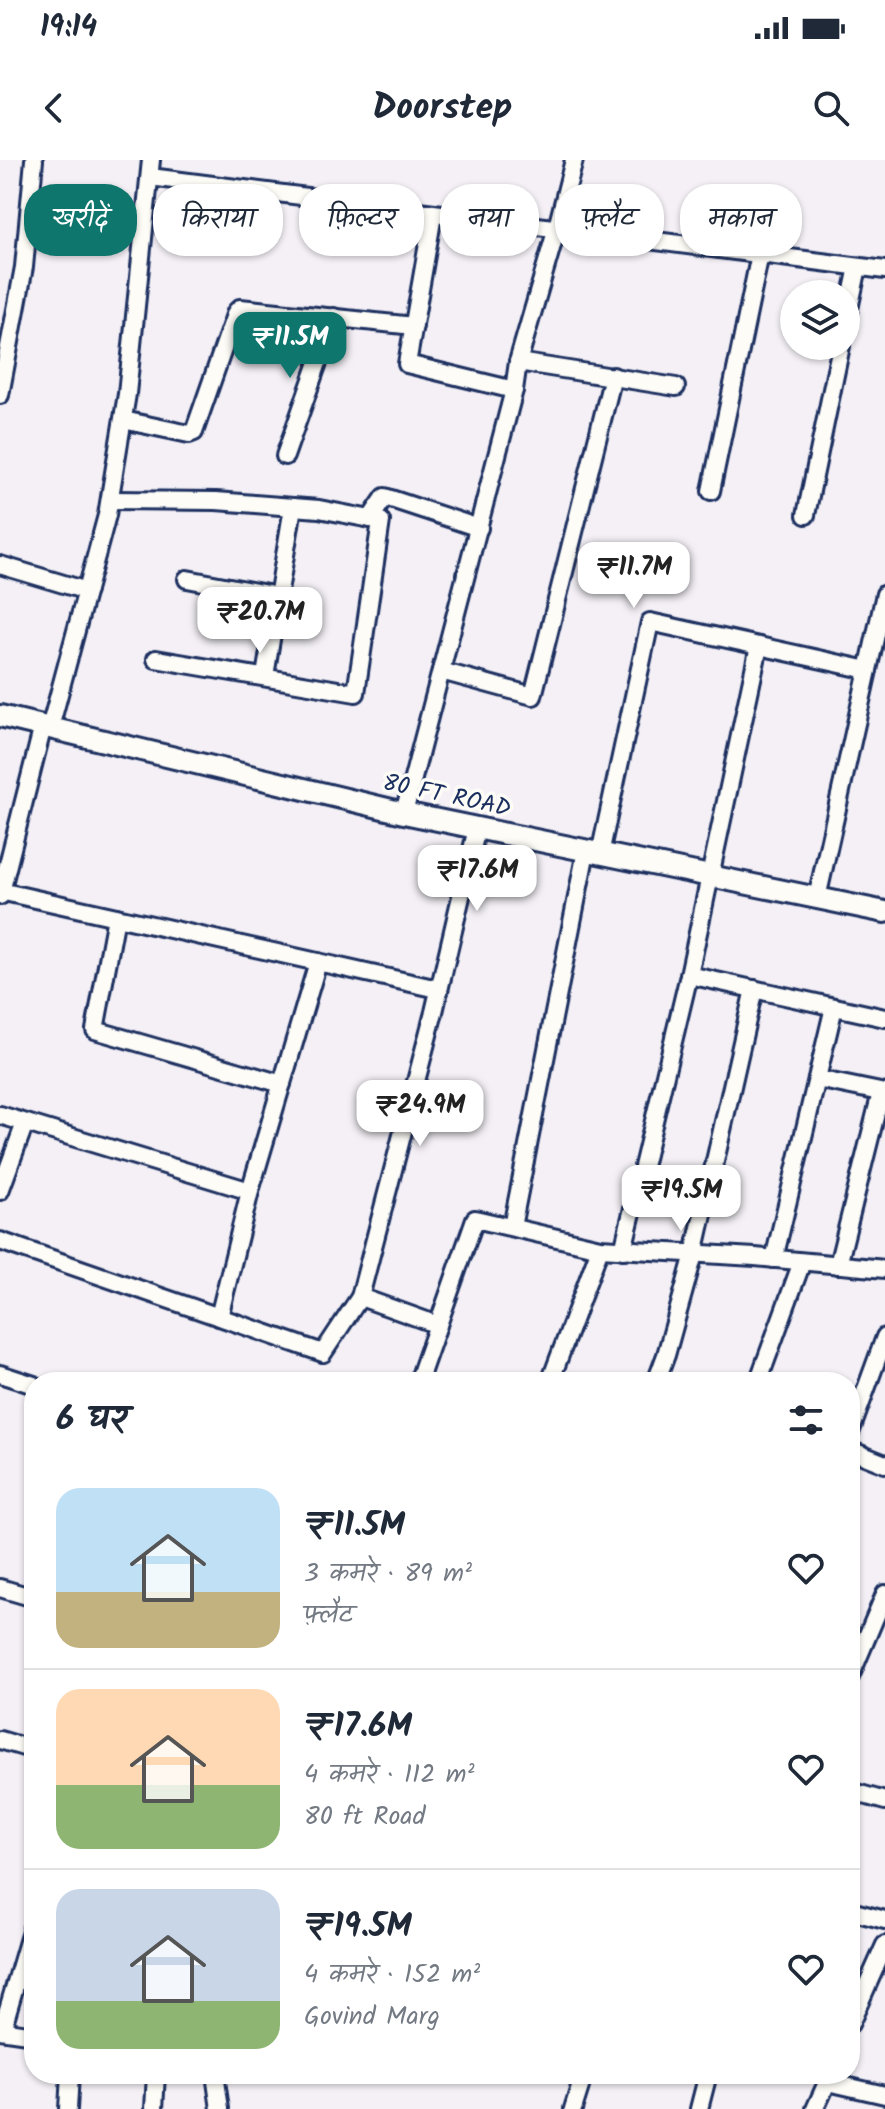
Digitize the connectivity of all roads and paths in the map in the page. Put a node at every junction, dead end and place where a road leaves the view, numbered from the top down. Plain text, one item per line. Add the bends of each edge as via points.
1 (34, 160) edge
2 (151, 160) edge
3 (574, 160) edge
4 (150, 177) junction
5 (568, 184) edge
6 (433, 215) junction
7 (555, 228) edge
8 (555, 235) edge
9 (760, 256) edge
10 (775, 256) edge
11 (858, 267) junction
12 (885, 270) edge
13 (855, 280) edge
14 (334, 317) junction
15 (414, 326) junction
16 (838, 360) edge
17 (518, 362) junction
18 (613, 376) junction
19 (676, 387) dead end
20 (514, 390) junction
21 (0, 395) edge
22 (123, 420) junction
23 (285, 456) dead end
24 (711, 491) dead end
25 (110, 500) junction
26 (293, 507) junction
27 (806, 515) dead end
28 (370, 519) junction
29 (479, 528) junction
30 (0, 565) edge
31 (187, 579) dead end
32 (87, 591) junction
33 (885, 594) edge
34 (278, 596) junction
35 (759, 646) junction
36 (156, 659) dead end
37 (868, 670) junction
38 (441, 671) junction
39 (265, 676) junction
40 (0, 716) edge
41 (47, 727) junction
42 (404, 813) junction
43 (477, 828) junction
44 (593, 852) junction
45 (710, 877) junction
46 (0, 893) edge
47 (817, 898) junction
48 (885, 912) edge
49 (116, 917) junction
50 (318, 962) junction
51 (689, 975) junction
52 (438, 989) junction
53 (754, 989) junction
54 (834, 1007) junction
55 (885, 1018) edge
56 (817, 1079) junction
57 (282, 1084) junction
58 (883, 1093) edge
59 (0, 1115) edge
60 (25, 1123) junction
61 (0, 1191) edge
62 (250, 1191) junction
63 (512, 1227) junction
64 (0, 1241) edge
65 (600, 1248) junction
66 (623, 1250) junction
67 (694, 1254) junction
68 (774, 1259) junction
69 (802, 1262) junction
70 (838, 1265) junction
71 (885, 1269) edge
72 (360, 1297) junction
73 (219, 1317) junction
74 (438, 1325) junction
75 (885, 1337) edge
76 (422, 1372) edge
77 (554, 1372) edge
78 (660, 1372) edge
79 (762, 1372) edge
80 (0, 1374) edge
81 (24, 1382) edge
82 (860, 1406) edge
83 (860, 1454) edge
84 (885, 1464) edge
85 (0, 1588) edge
86 (885, 1594) edge
87 (24, 1595) edge
88 (860, 1653) edge
89 (0, 1740) edge
90 (24, 1747) edge
91 (860, 1794) edge
92 (885, 1801) edge
93 (860, 1914) edge
94 (885, 1920) edge
95 (885, 1945) edge
96 (24, 1954) edge
97 (860, 2001) edge
98 (1, 2030) edge
99 (24, 2033) edge
100 (69, 2084) edge
101 (155, 2084) edge
102 (216, 2084) edge
103 (581, 2084) edge
104 (705, 2084) edge
105 (827, 2084) edge
106 (849, 2084) edge
107 (885, 2095) edge
108 (68, 2109) edge
109 (154, 2109) edge
110 (220, 2109) edge
111 (573, 2109) edge
112 (699, 2109) edge
113 (815, 2109) edge

1 - 21 street via 24,267
2 - 4 street
3 - 5 street
4 - 6 street
4 - 22 street
6 - 7 street
6 - 15 street
8 - 17 street
9 - 24 street
10 - 11 street
11 - 12 street
11 - 13 street
14 - 15 street
14 - 22 street via 240,308 194,432
14 - 23 street
15 - 20 street via 407,364
16 - 27 street
17 - 18 street
17 - 20 street
18 - 19 street
18 - 38 street via 533,696
20 - 29 street
22 - 25 street
25 - 26 street
25 - 32 street
26 - 28 street
26 - 34 street
28 - 29 street via 385,497
28 - 39 street via 381,521 356,693
29 - 38 street
30 - 32 street
31 - 34 street
32 - 41 street
33 - 37 street
34 - 39 street
35 - 37 street
35 - 44 street via 650,622
35 - 45 street
36 - 39 street
37 - 47 street
38 - 42 street
40 - 41 street, 80 FT ROAD
41 - 42 street, 80 FT ROAD
41 - 46 street
42 - 43 street, 80 FT ROAD
43 - 44 street, 80 FT ROAD
43 - 52 street
44 - 45 street, 80 FT ROAD
44 - 63 street
45 - 47 street, 80 FT ROAD
45 - 51 street
46 - 49 street
47 - 48 street, 80 FT ROAD
49 - 50 street
49 - 57 street via 95,1030
50 - 52 street
50 - 57 street
51 - 53 street
51 - 66 street
52 - 72 street
53 - 54 street
53 - 67 street
54 - 55 street
54 - 56 street
56 - 58 street
56 - 68 street
57 - 62 street
58 - 70 street
59 - 60 street
60 - 61 street
60 - 62 street
62 - 73 street
63 - 65 street
63 - 74 street via 475,1219
64 - 73 street
65 - 66 street
65 - 77 street
66 - 67 street
67 - 68 street
67 - 78 street
68 - 69 street
69 - 70 street
69 - 79 street
70 - 71 street
72 - 73 street via 323,1353
72 - 74 street
74 - 76 street
75 - 82 street
80 - 81 street
83 - 84 street
85 - 87 street
86 - 88 street
89 - 90 street
91 - 92 street
93 - 94 street
95 - 97 street
96 - 98 street
98 - 99 street
100 - 108 street
101 - 109 street
102 - 110 street
103 - 111 street
104 - 112 street
105 - 113 street
106 - 107 street

